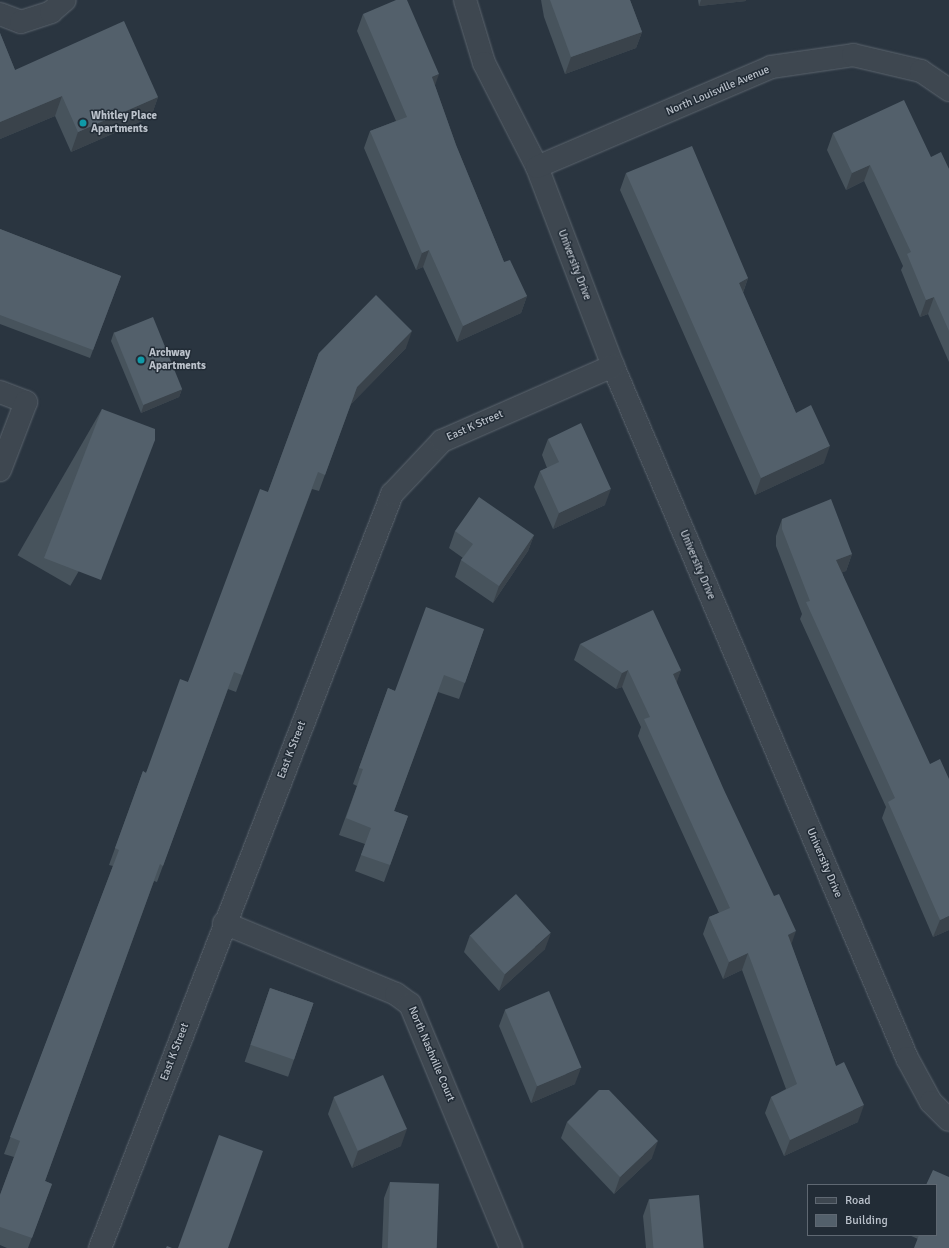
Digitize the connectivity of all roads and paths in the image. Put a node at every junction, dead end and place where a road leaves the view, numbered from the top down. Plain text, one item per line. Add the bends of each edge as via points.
1 (65, 0) edge
2 (466, 0) edge
3 (0, 14) edge
4 (949, 90) edge
5 (537, 167) junction
6 (613, 366) junction
7 (0, 392) edge
8 (0, 470) edge
9 (224, 923) junction
10 (949, 1120) edge
11 (100, 1248) edge
12 (511, 1248) edge

1 - 3 street via 51,12 21,22
2 - 5 street, University Drive via 484,63
4 - 5 street, North Louisville Avenue via 921,71 853,55 771,67
5 - 6 street, University Drive
6 - 9 street, East K Street via 442,441 392,494
6 - 10 street, University Drive via 907,1058 931,1102
7 - 8 street via 26,402
9 - 11 street, East K Street
9 - 12 street, North Nashville Court via 396,994 410,1004

